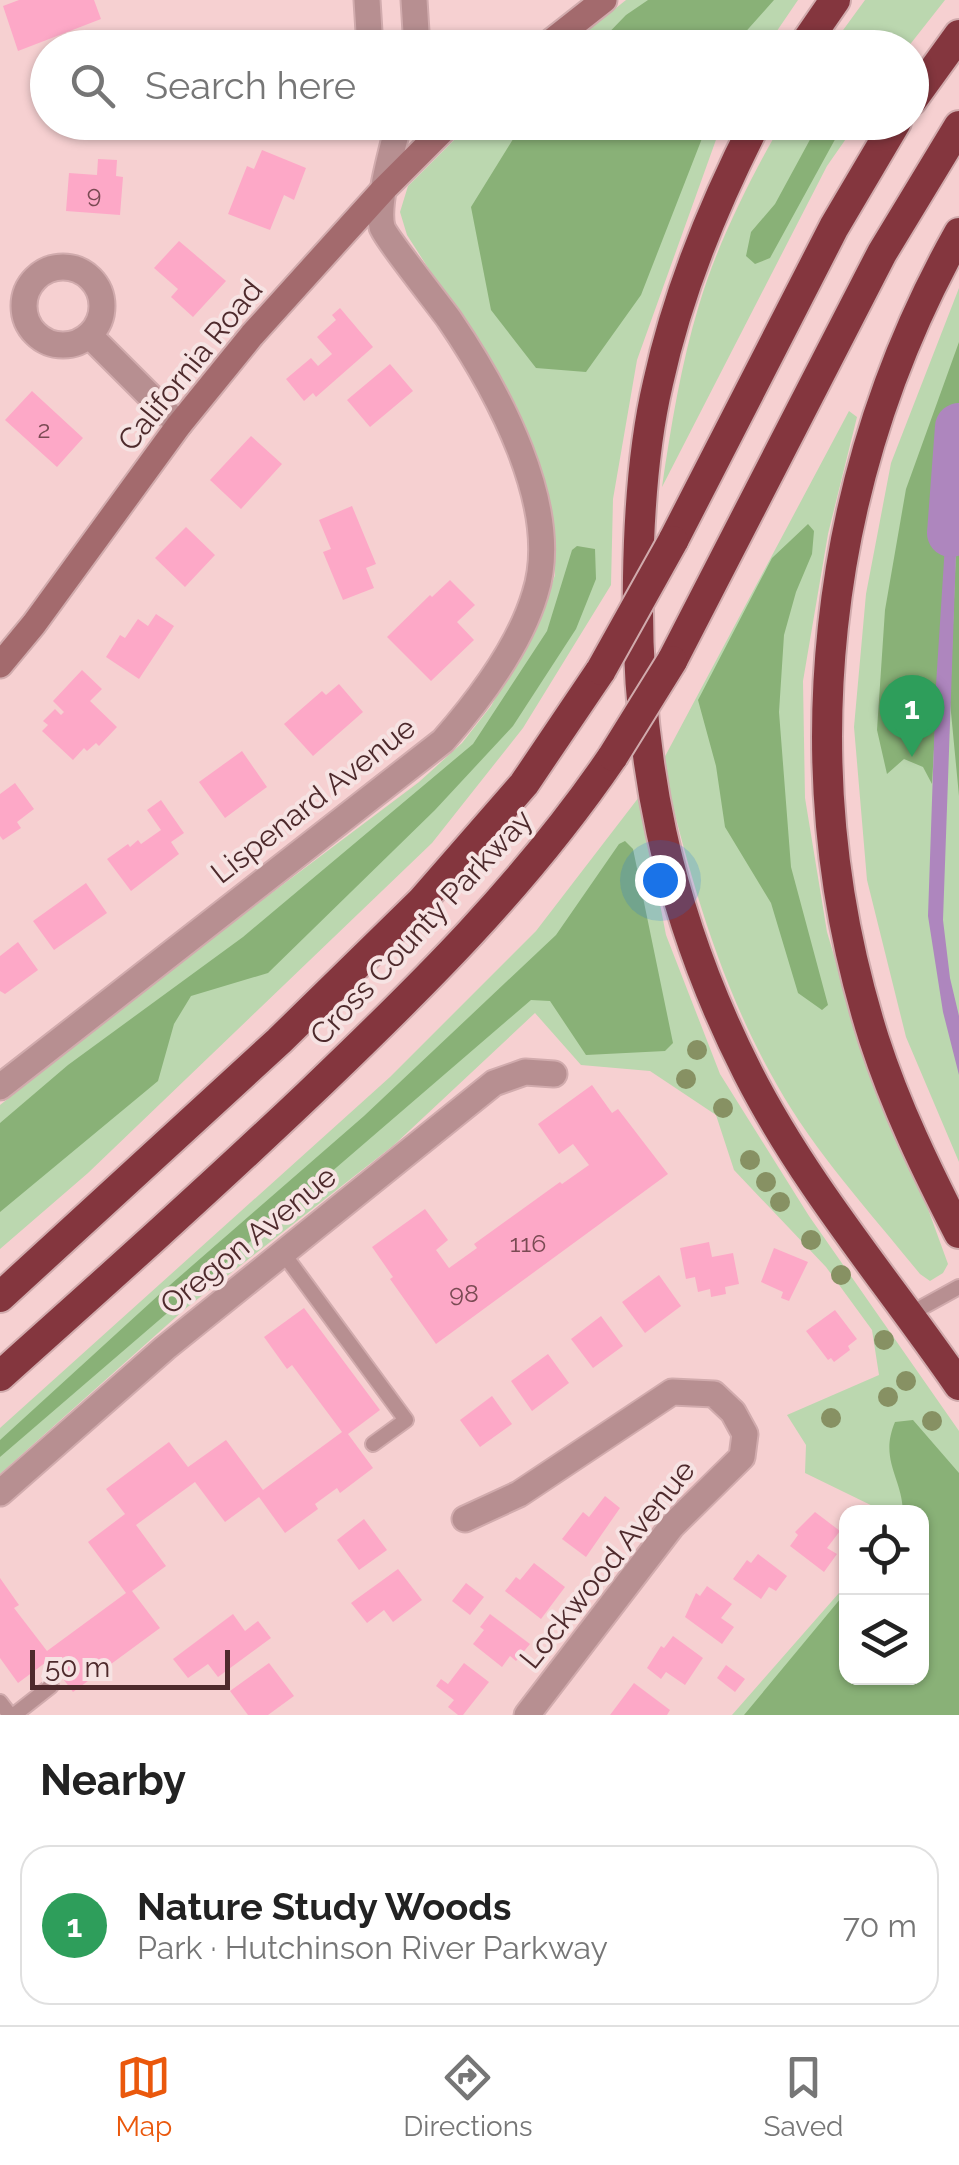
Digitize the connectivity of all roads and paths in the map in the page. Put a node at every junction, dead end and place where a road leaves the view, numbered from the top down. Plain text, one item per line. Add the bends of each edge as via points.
1 (367, 0) edge
2 (414, 0) edge
3 (604, 0) edge
4 (835, 0) edge
5 (369, 30) edge
6 (416, 30) edge
7 (566, 30) edge
8 (814, 30) edge
9 (959, 35) edge
10 (929, 76) edge
11 (959, 126) edge
12 (394, 140) edge
13 (433, 140) edge
14 (748, 140) edge
15 (885, 140) edge
16 (384, 189) junction
17 (959, 234) edge
18 (90, 335) dead end
19 (179, 425) junction
20 (0, 665) edge
21 (554, 1074) dead end
22 (0, 1087) edge
23 (959, 1234) edge
24 (283, 1253) junction
25 (959, 1286) edge
26 (0, 1297) edge
27 (908, 1315) junction
28 (0, 1376) edge
29 (959, 1385) edge
30 (374, 1444) dead end
31 (0, 1494) edge
32 (465, 1519) dead end
33 (51, 1686) dead end
34 (0, 1702) edge
35 (12, 1715) edge
36 (526, 1715) edge

1 - 5 street
2 - 6 street
3 - 7 main road
4 - 8 highway
9 - 10 highway
11 - 28 highway, Cross County Parkway, bridge via 882,253 672,661 544,852 462,944 235,1164
12 - 16 street, Lispenard Avenue
13 - 16 main road, California Road
14 - 27 highway via 698,248 651,418 638,630 648,769 676,897 742,1061 795,1156
15 - 26 highway, Cross County Parkway, bridge via 601,670 524,784 433,890 279,1041
16 - 19 main road, California Road
16 - 22 street, Lispenard Avenue via 382,228 481,366 531,482 542,557 528,614 470,709 414,767
17 - 23 highway via 902,349 861,470 840,564 826,708 828,805 849,948 891,1088
18 - 19 street
19 - 20 main road, California Road
21 - 24 street, Oregon Avenue via 525,1072 494,1084
24 - 30 lane via 406,1420
24 - 31 street, Oregon Avenue
25 - 27 lane
27 - 29 highway
32 - 36 street, Lockwood Avenue via 519,1494 672,1392 714,1394 745,1434 742,1456 672,1526
33 - 35 lane
34 - 35 lane

